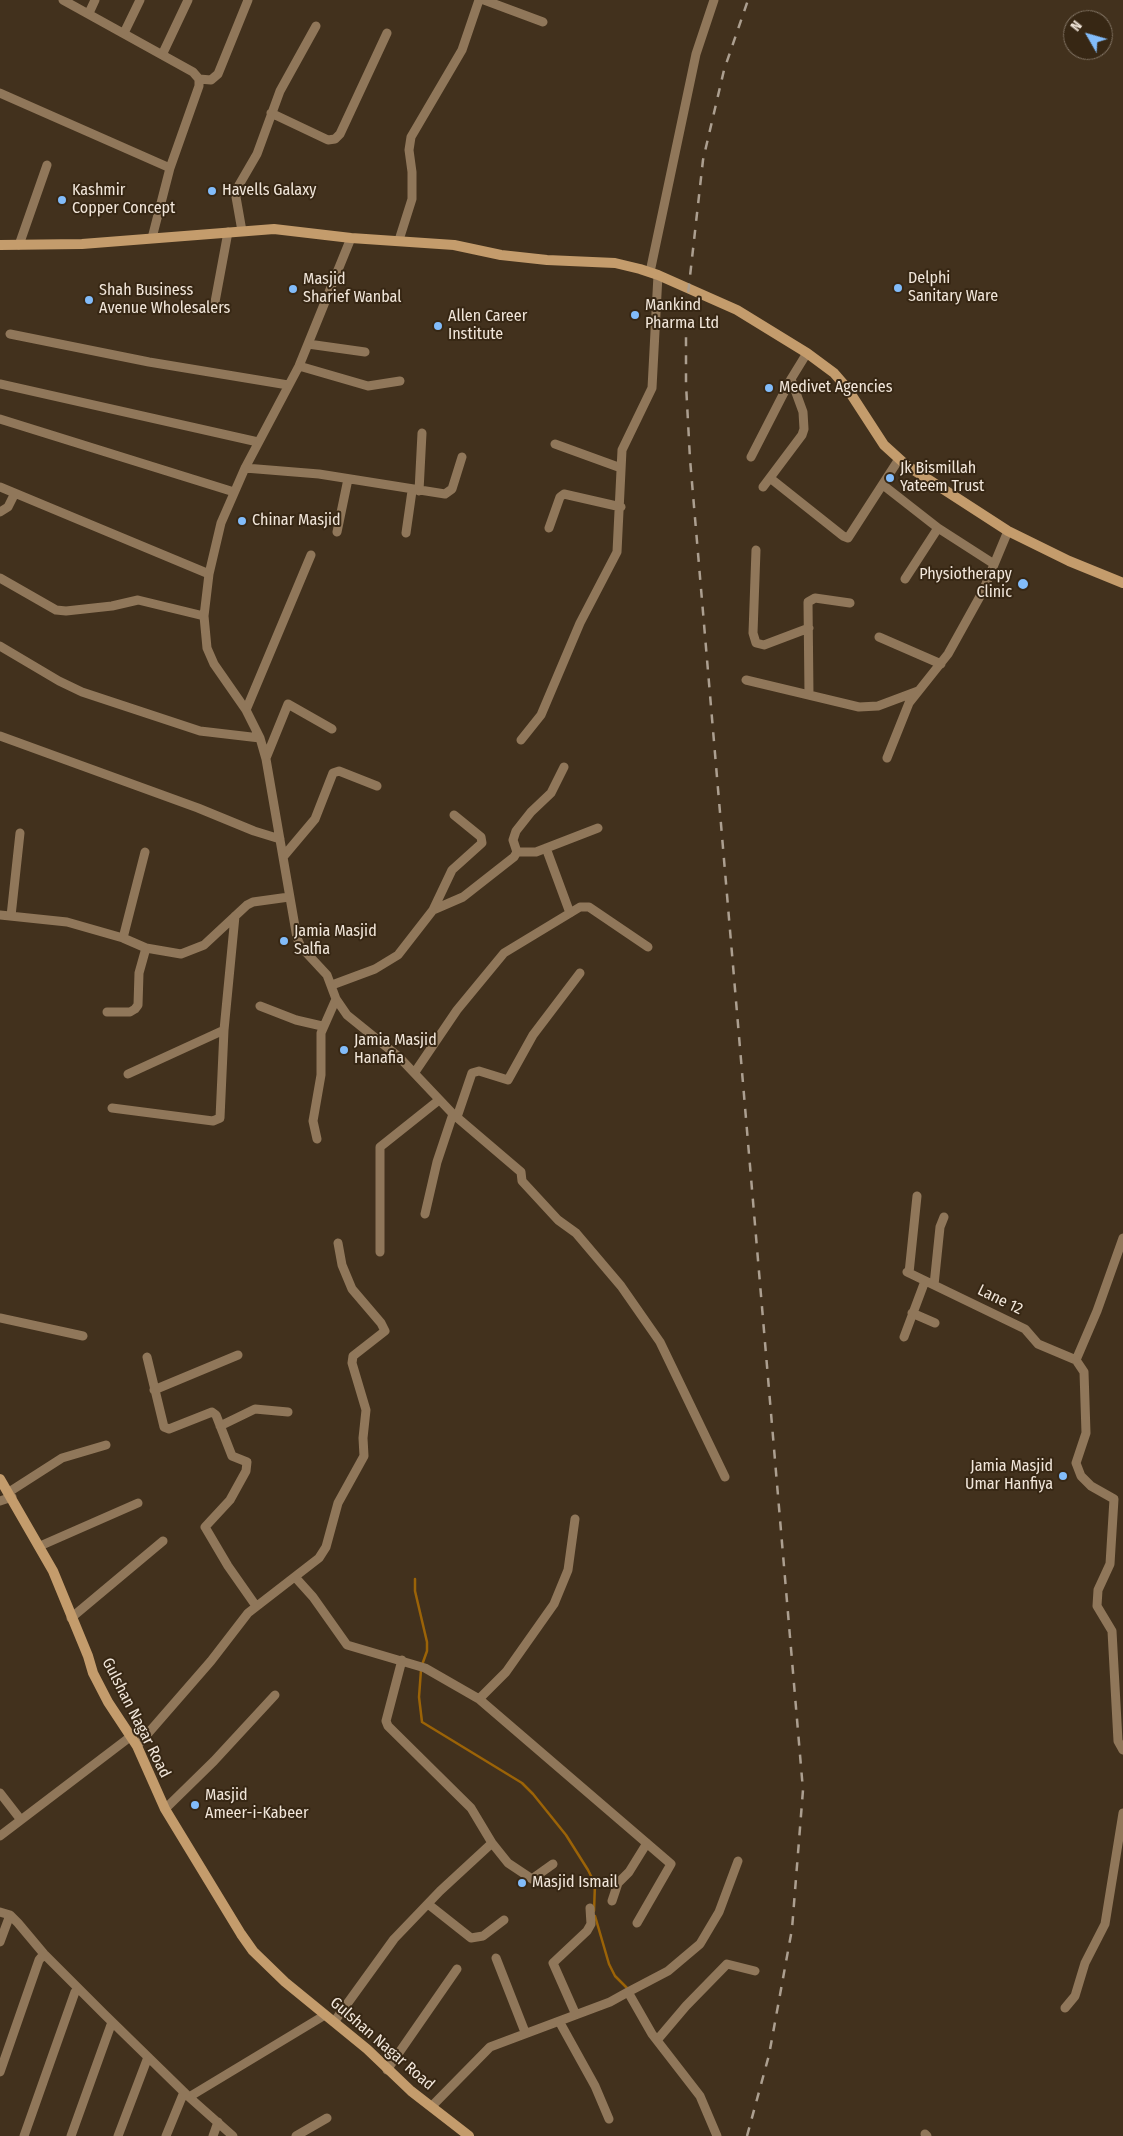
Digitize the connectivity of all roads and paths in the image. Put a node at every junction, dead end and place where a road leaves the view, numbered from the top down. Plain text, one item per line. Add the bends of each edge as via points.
1 (63, 0) edge
2 (95, 0) edge
3 (140, 0) edge
4 (188, 0) edge
5 (248, 0) edge
6 (479, 0) edge
7 (484, 0) edge
8 (714, 0) edge
9 (89, 13) junction
10 (543, 22) dead end
11 (316, 26) dead end
12 (124, 33) junction
13 (387, 33) dead end
14 (162, 55) junction
15 (199, 79) junction
16 (0, 93) edge
17 (271, 113) junction
18 (47, 165) dead end
19 (170, 168) junction
20 (242, 231) junction
21 (228, 232) junction
22 (152, 238) junction
23 (352, 238) junction
24 (399, 240) junction
25 (0, 245) edge
26 (19, 245) junction
27 (654, 273) junction
28 (214, 302) dead end
29 (10, 334) dead end
30 (308, 344) junction
31 (365, 352) dead end
32 (807, 353) junction
33 (299, 366) junction
34 (791, 379) junction
35 (400, 381) dead end
36 (0, 384) edge
37 (288, 384) junction
38 (0, 419) edge
39 (422, 433) dead end
40 (258, 442) junction
41 (555, 444) dead end
42 (462, 457) dead end
43 (751, 457) dead end
44 (899, 459) junction
45 (245, 468) junction
46 (621, 468) junction
47 (770, 478) junction
48 (348, 479) junction
49 (883, 485) junction
50 (0, 487) edge
51 (763, 487) dead end
52 (415, 491) junction
53 (234, 492) junction
54 (14, 494) junction
55 (621, 507) junction
56 (0, 512) edge
57 (548, 528) dead end
58 (938, 528) junction
59 (1008, 531) junction
60 (337, 532) dead end
61 (406, 533) dead end
62 (756, 550) dead end
63 (311, 555) dead end
64 (994, 564) junction
65 (209, 574) junction
66 (0, 578) edge
67 (905, 579) dead end
68 (1123, 583) edge
69 (850, 603) dead end
70 (204, 616) junction
71 (808, 628) junction
72 (879, 637) dead end
73 (0, 646) edge
74 (941, 664) junction
75 (746, 680) dead end
76 (918, 691) junction
77 (808, 695) junction
78 (246, 710) junction
79 (332, 729) dead end
80 (0, 736) edge
81 (260, 738) junction
82 (521, 740) dead end
83 (266, 758) junction
84 (887, 758) dead end
85 (564, 767) dead end
86 (377, 786) dead end
87 (454, 815) dead end
88 (598, 828) dead end
89 (20, 833) dead end
90 (280, 839) junction
91 (546, 848) junction
92 (145, 852) dead end
93 (517, 852) junction
94 (283, 857) junction
95 (289, 897) junction
96 (433, 910) junction
97 (570, 913) junction
98 (0, 915) edge
99 (11, 916) junction
100 (235, 916) junction
101 (123, 938) junction
102 (648, 946) dead end
103 (146, 948) junction
104 (580, 973) dead end
105 (332, 985) junction
106 (336, 999) junction
107 (260, 1006) dead end
108 (107, 1012) dead end
109 (322, 1026) junction
110 (224, 1030) junction
111 (415, 1072) junction
112 (128, 1074) dead end
113 (439, 1100) junction
114 (112, 1108) dead end
115 (455, 1115) junction
116 (317, 1138) dead end
117 (917, 1196) dead end
118 (425, 1214) dead end
119 (944, 1217) dead end
120 (1123, 1238) edge
121 (338, 1243) dead end
122 (380, 1252) dead end
123 (925, 1281) junction
124 (934, 1285) junction
125 (912, 1312) junction
126 (0, 1318) edge
127 (935, 1323) dead end
128 (83, 1336) dead end
129 (904, 1337) dead end
130 (238, 1355) dead end
131 (147, 1357) dead end
132 (1076, 1360) junction
133 (154, 1390) junction
134 (288, 1412) dead end
135 (220, 1426) junction
136 (106, 1444) dead end
137 (725, 1477) dead end
138 (0, 1479) edge
139 (10, 1494) junction
140 (0, 1501) edge
141 (138, 1503) dead end
142 (576, 1519) dead end
143 (163, 1541) dead end
144 (40, 1546) junction
145 (295, 1577) junction
146 (256, 1606) junction
147 (71, 1618) junction
148 (402, 1660) junction
149 (275, 1695) dead end
150 (479, 1699) junction
151 (130, 1737) junction
152 (137, 1746) junction
153 (1123, 1750) edge
154 (0, 1794) edge
155 (166, 1809) junction
156 (1123, 1812) edge
157 (21, 1820) junction
158 (0, 1835) edge
159 (492, 1843) junction
160 (647, 1843) junction
161 (738, 1861) dead end
162 (553, 1864) dead end
163 (612, 1901) dead end
164 (428, 1904) junction
165 (590, 1908) dead end
166 (0, 1912) edge
167 (10, 1915) junction
168 (504, 1920) dead end
169 (637, 1923) dead end
170 (0, 1942) edge
171 (44, 1954) junction
172 (496, 1958) dead end
173 (458, 1969) dead end
174 (756, 1971) dead end
175 (79, 1989) junction
176 (628, 1992) junction
177 (1065, 2008) dead end
178 (325, 2014) junction
179 (576, 2015) junction
180 (559, 2021) junction
181 (112, 2022) junction
182 (334, 2022) junction
183 (525, 2032) junction
184 (658, 2039) junction
185 (148, 2057) junction
186 (387, 2070) junction
187 (0, 2072) edge
188 (187, 2095) junction
189 (432, 2106) junction
190 (327, 2118) dead end
191 (609, 2119) dead end
192 (218, 2122) junction
193 (24, 2136) edge
194 (71, 2136) edge
195 (118, 2136) edge
196 (166, 2136) edge
197 (213, 2136) edge
198 (233, 2136) edge
199 (296, 2136) edge
200 (470, 2136) edge
201 (717, 2136) edge

1 - 9 street
2 - 9 street
3 - 12 street
4 - 14 street
5 - 15 street via 218,74 212,80
6 - 24 street via 462,50 411,137 412,198
7 - 10 street
8 - 27 street via 696,54
9 - 12 street
11 - 17 street
12 - 14 street
13 - 17 street via 335,139 328,140
14 - 15 street via 193,72
15 - 19 street
16 - 19 street
17 - 20 street via 257,154 236,191
18 - 26 street
19 - 22 street
20 - 21 main road
20 - 23 main road via 274,229
21 - 22 main road
21 - 28 street
22 - 26 main road
23 - 24 main road
23 - 30 street
24 - 27 main road via 454,244 528,258 615,263
25 - 26 main road
27 - 32 main road via 737,310
27 - 46 street via 652,388 627,437
29 - 37 street via 149,362
30 - 31 street
30 - 33 street
32 - 34 street
32 - 44 main road via 834,373 884,446
33 - 35 street via 368,386
33 - 37 street
34 - 43 street
34 - 47 street via 803,412 804,429
36 - 40 street
37 - 40 street
38 - 53 street
39 - 52 street
40 - 45 street
41 - 46 street
42 - 52 street via 450,492
44 - 49 street
44 - 59 main road
45 - 48 street
45 - 53 street
46 - 55 street
47 - 49 street via 848,538
47 - 51 street
48 - 52 street
48 - 60 street
49 - 58 street
50 - 54 street
52 - 61 street
53 - 65 street via 221,523
54 - 56 street via 8,507
54 - 65 street
55 - 57 street via 564,494
55 - 82 street via 617,552 580,623 541,715
58 - 64 street
58 - 67 street
59 - 64 street
59 - 68 main road
62 - 71 street via 753,633 756,643 764,645
63 - 78 street
64 - 74 street via 983,591
65 - 70 street
66 - 70 street via 56,610 112,606 138,600
69 - 71 street via 812,598 808,602
70 - 78 street via 205,639 211,658
71 - 77 street
72 - 74 street
73 - 81 street via 59,682 82,692 200,732
74 - 76 street
75 - 77 street
76 - 77 street via 868,708
76 - 84 street via 906,710
78 - 81 street
79 - 83 street via 288,704
80 - 90 street
81 - 83 street
83 - 90 street
85 - 93 street via 551,793 516,831 513,840
86 - 94 street via 339,771 333,773 315,819
87 - 96 street via 483,840 452,870
88 - 91 street
89 - 99 street
90 - 94 street
91 - 93 street via 532,853
91 - 97 street
92 - 101 street
93 - 96 street via 463,897
94 - 95 street
95 - 100 street via 253,902
95 - 105 street via 298,942 324,970
96 - 105 street via 398,955 375,969
97 - 102 street via 586,906
97 - 111 street via 504,953 457,1010
98 - 99 street
99 - 101 street via 67,922
100 - 103 street via 190,952 169,954
100 - 110 street
101 - 103 street
103 - 108 street via 139,973 138,1005 130,1012
104 - 115 street via 533,1035 508,1080 480,1071 472,1073
105 - 106 street
106 - 109 street
106 - 111 street via 353,1021
107 - 109 street
109 - 116 street via 321,1075 313,1121
110 - 112 street
110 - 114 street via 222,1113 217,1121
111 - 113 street
113 - 115 street
113 - 122 street via 380,1147
115 - 118 street via 437,1162
115 - 137 street via 521,1172 522,1181 558,1220 576,1233 621,1286 660,1342
117 - 123 street, Lane 12 via 908,1272
119 - 124 street via 940,1227
120 - 132 street
121 - 145 street via 342,1265 352,1289 385,1331 353,1356 352,1363 366,1410 364,1456 338,1503 326,1547 319,1558
123 - 124 street, Lane 12
123 - 125 street
124 - 132 street, Lane 12 via 1025,1329 1038,1344
125 - 127 street
125 - 129 street
126 - 128 street
130 - 133 street
131 - 133 street
132 - 153 street via 1084,1372 1087,1413 1086,1433 1076,1463 1091,1486 1114,1499 1110,1564 1098,1590 1097,1606 1112,1631 1118,1741
133 - 135 street via 166,1429 212,1412
134 - 135 street via 255,1409
135 - 146 street via 232,1456 247,1462 246,1470 230,1500 205,1527
136 - 139 street via 62,1458
138 - 139 main road, Gulshan Nagar Road
139 - 140 street
139 - 144 main road, Gulshan Nagar Road
141 - 144 street
142 - 150 street via 568,1570 554,1604 506,1672
143 - 147 street
144 - 147 main road, Gulshan Nagar Road
145 - 146 street
145 - 148 street via 347,1646
146 - 152 street
147 - 151 main road, Gulshan Nagar Road via 93,1673
148 - 150 street via 425,1668
148 - 159 street via 386,1720 388,1726 471,1808
149 - 155 street
150 - 160 street
151 - 152 main road, Gulshan Nagar Road
151 - 157 street
152 - 155 main road, Gulshan Nagar Road
154 - 157 street
155 - 178 main road, Gulshan Nagar Road via 253,1951
156 - 177 street via 1105,1924 1084,1963 1075,1996
157 - 158 street
159 - 162 street via 508,1863 532,1879
159 - 164 street
160 - 163 street via 618,1883
160 - 169 street via 671,1864
161 - 176 street via 719,1912 700,1944 668,1972
164 - 168 street via 471,1938 483,1936
164 - 182 street via 394,1939
165 - 179 street via 592,1924 553,1963
166 - 167 street
167 - 170 street
167 - 171 street
171 - 175 street
171 - 187 street via 39,1960
172 - 183 street
173 - 186 street
174 - 184 street via 727,1964
175 - 181 street
175 - 193 street via 75,1992
176 - 179 street
176 - 184 street
178 - 182 main road, Gulshan Nagar Road
178 - 188 street
179 - 180 street
180 - 183 street
180 - 191 street via 595,2086
181 - 185 street
181 - 194 street
182 - 186 main road, Gulshan Nagar Road
183 - 189 street via 490,2047
184 - 201 street via 700,2096
185 - 188 street
185 - 195 street
186 - 189 main road, Gulshan Nagar Road
188 - 192 street
188 - 196 street
189 - 200 main road, Gulshan Nagar Road
190 - 199 street
192 - 197 street
192 - 198 street

